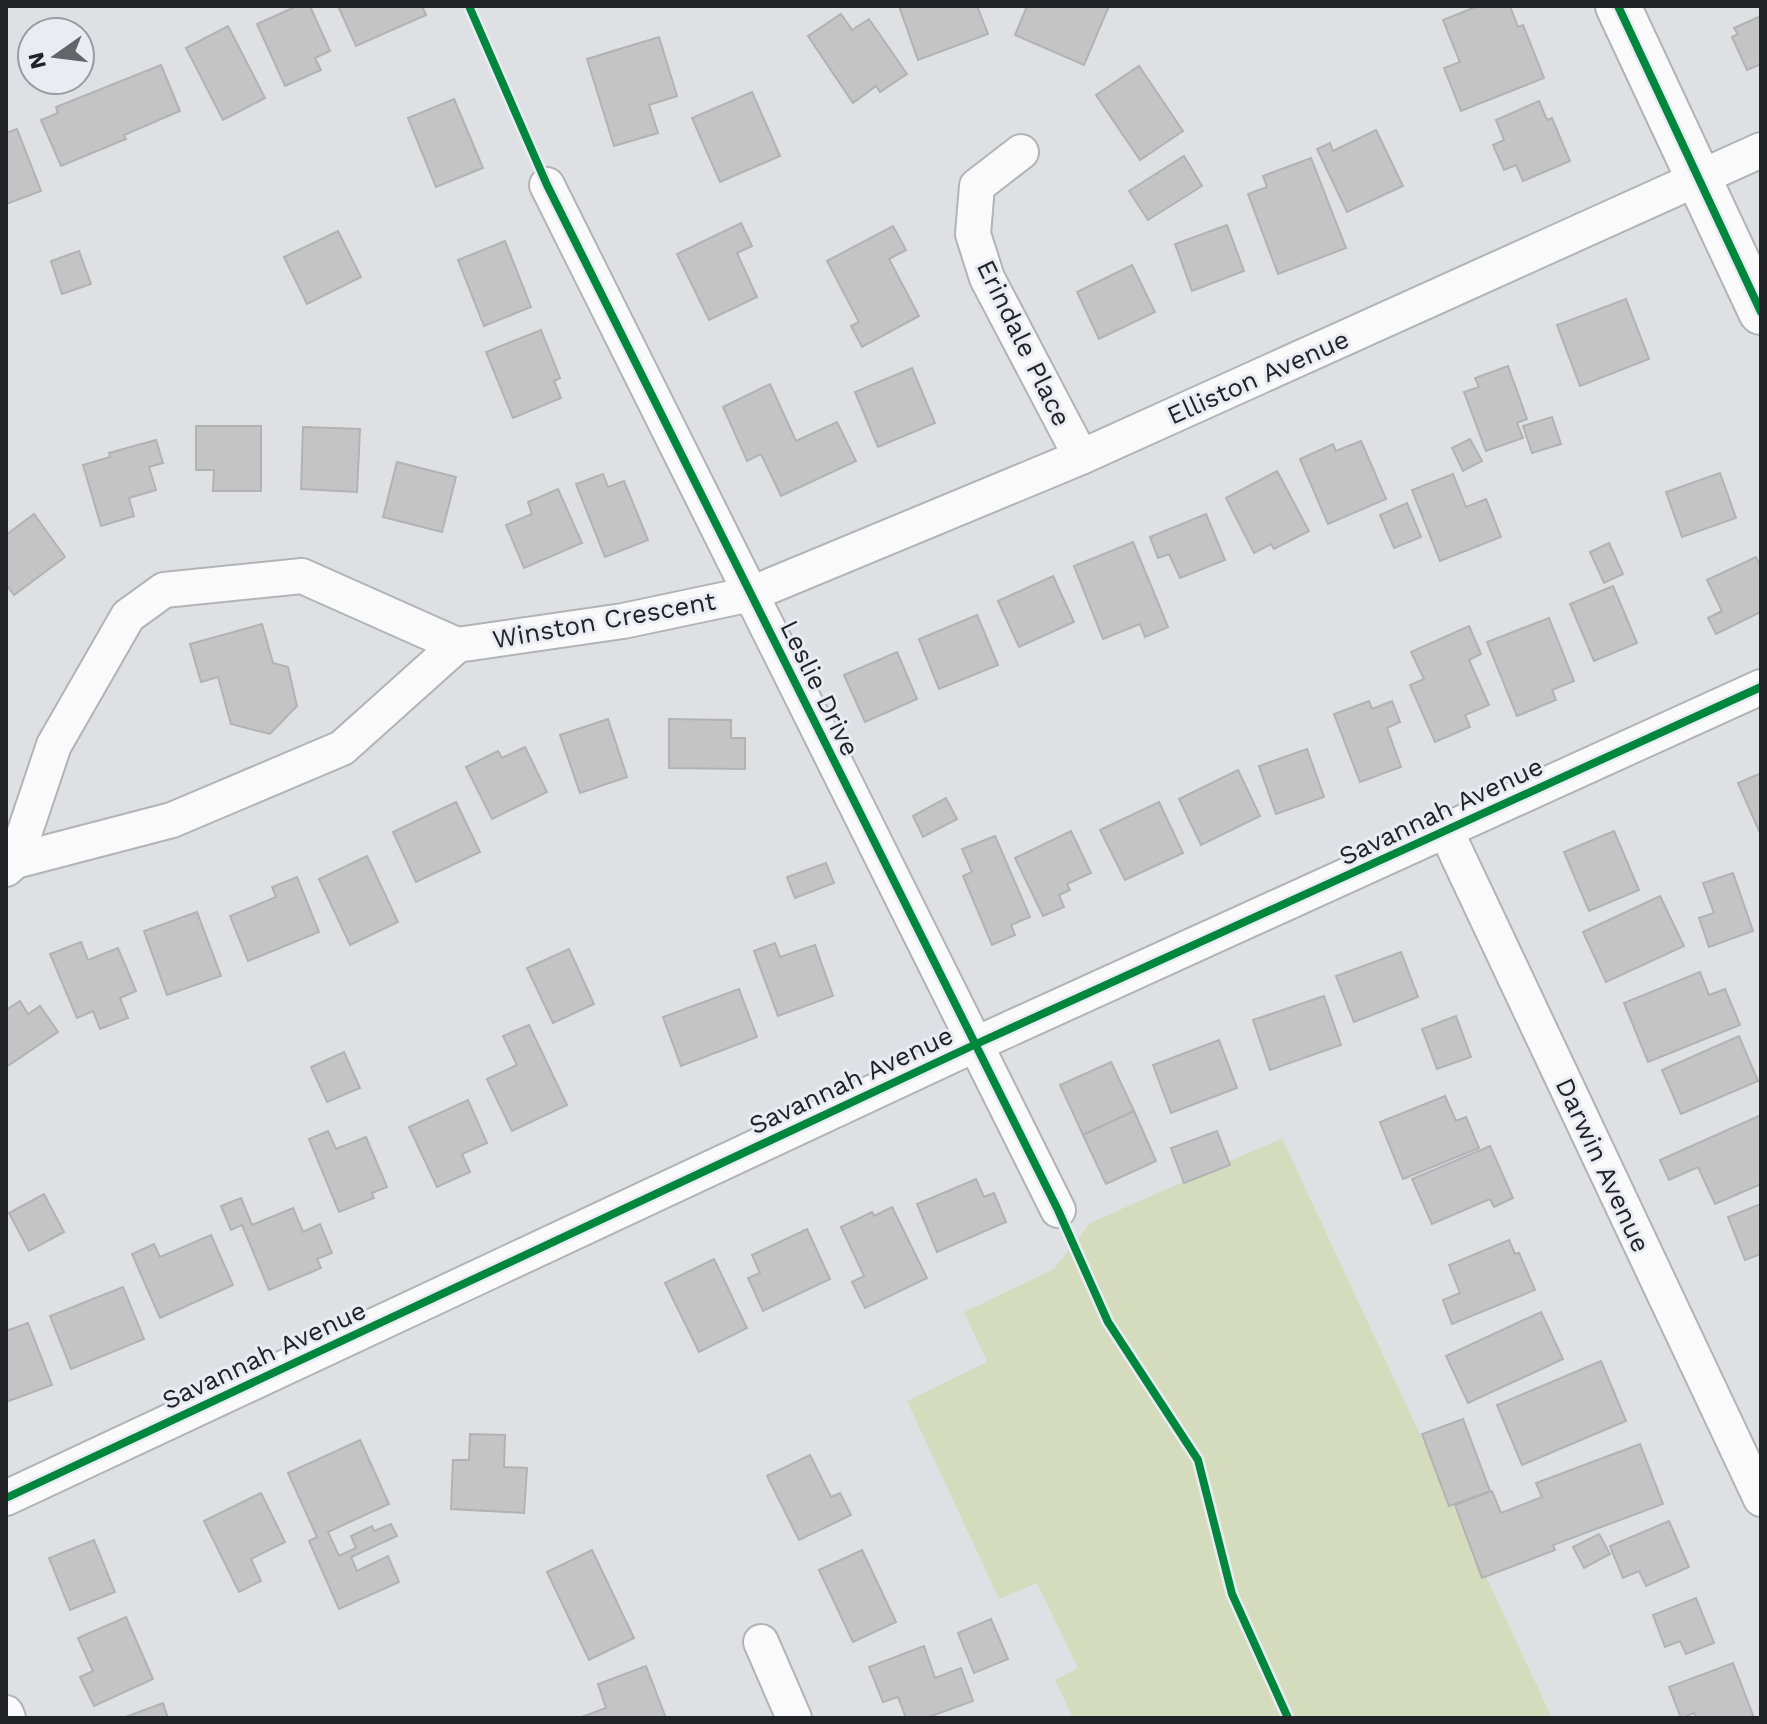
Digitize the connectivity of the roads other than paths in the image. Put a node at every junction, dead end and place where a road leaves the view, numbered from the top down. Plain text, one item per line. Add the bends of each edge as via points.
1 (1618, 6) edge
2 (1761, 150) edge
3 (1021, 152) dead end
4 (1697, 177) junction
5 (547, 185) dead end
6 (1761, 312) edge
7 (1081, 457) junction
8 (751, 594) junction
9 (457, 645) junction
10 (1761, 687) edge
11 (1446, 831) junction
12 (10, 865) edge
13 (974, 1045) junction
14 (1058, 1210) dead end
15 (6, 1498) edge
16 (1761, 1499) edge
17 (761, 1642) dead end
18 (794, 1718) edge

1 - 4 main road
2 - 4 street, Elliston Avenue
3 - 7 street, Erindale Place via 977,186 973,234 987,278
4 - 6 main road
4 - 7 street, Elliston Avenue
5 - 8 street, Leslie Drive
7 - 8 street, Elliston Avenue
8 - 9 street, Winston Crescent via 623,621
8 - 13 street, Leslie Drive
9 - 12 street, Winston Crescent via 342,748 172,820
9 - 12 street, Winston Crescent via 302,576 164,590 128,616 54,745
10 - 11 street, Savannah Avenue
11 - 13 street, Savannah Avenue
11 - 16 street, Darwin Avenue
13 - 14 street, Leslie Drive
13 - 15 street, Savannah Avenue
17 - 18 street

